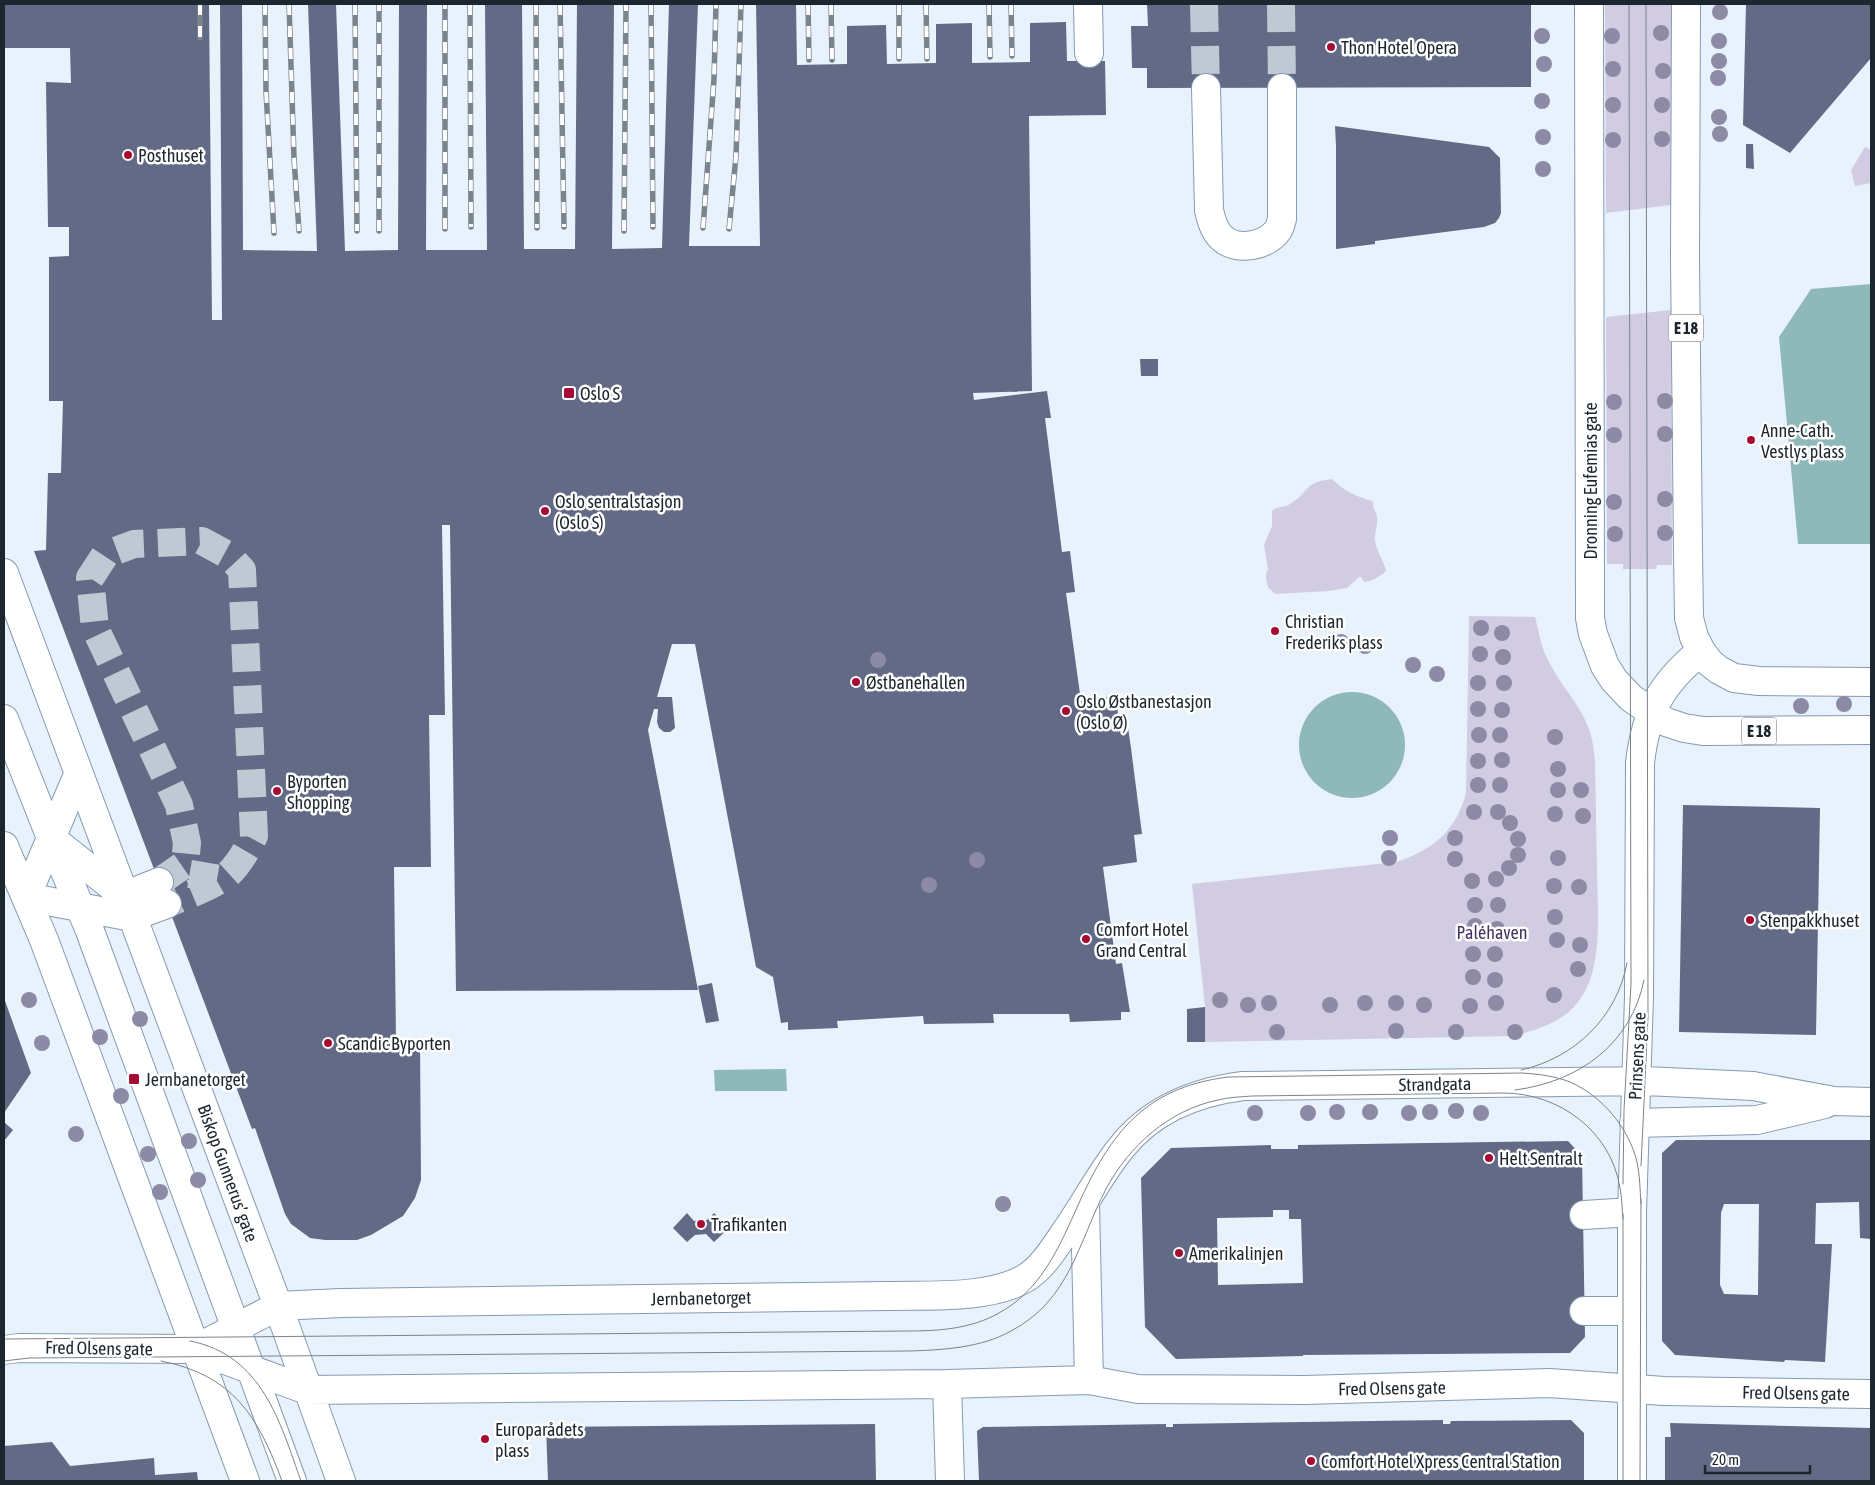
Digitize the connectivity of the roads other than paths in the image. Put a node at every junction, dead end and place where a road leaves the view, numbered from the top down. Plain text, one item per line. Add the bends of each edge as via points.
1 (1088, 4) edge
2 (1590, 4) edge
3 (1686, 4) edge
4 (1089, 53) dead end
5 (1206, 88) tunnel mouth
6 (1282, 88) tunnel mouth
7 (4, 573) edge
8 (1701, 651) junction
9 (1871, 682) edge
10 (1650, 712) junction
11 (4, 718) edge
12 (1871, 730) edge
13 (78, 775) junction
14 (51, 838) junction
15 (4, 846) edge
16 (163, 893) tunnel mouth
17 (26, 897) junction
18 (128, 906) junction
19 (80, 907) junction
20 (1635, 1081) junction
21 (1834, 1102) junction
22 (1871, 1102) edge
23 (1634, 1123) junction
24 (1085, 1204) junction
25 (1632, 1212) junction
26 (1584, 1215) dead end
27 (278, 1306) junction
28 (1632, 1311) junction
29 (1584, 1312) dead end
30 (236, 1328) junction
31 (195, 1349) junction
32 (4, 1350) edge
33 (251, 1369) junction
34 (1089, 1380) junction
35 (947, 1384) junction
36 (1631, 1389) junction
37 (307, 1390) junction
38 (1871, 1394) edge
39 (244, 1481) edge
40 (292, 1481) edge
41 (341, 1481) edge
42 (950, 1481) edge
43 (1632, 1481) edge

1 - 4 main road
2 - 10 main road, Dronning Eufemias gate / E 18 via 1590,618 1604,666 1631,698
3 - 8 main road, E 18 via 1689,585 1690,618
5 - 6 main road via 1209,210 1212,223 1222,238 1237,246 1266,241 1278,230 1282,218
7 - 13 main road, Biskop Gunnerus’ gate
8 - 9 main road, E 18 via 1710,663 1734,678
8 - 10 main road, Prinsens gate via 1665,686
10 - 12 main road, Dronning Eufemias gate / E 18 via 1666,722 1703,731
10 - 20 main road, Prinsens gate via 1640,762 1639,998
11 - 14 main road
13 - 14 main road
13 - 18 main road, Biskop Gunnerus’ gate
14 - 17 main road
14 - 18 main road
14 - 19 main road
15 - 17 main road
16 - 18 main road
17 - 19 main road
17 - 31 main road
18 - 19 main road
18 - 27 main road, Biskop Gunnerus’ gate
19 - 30 main road
20 - 21 main road, Strandgata via 1753,1086
20 - 23 main road, Prinsens gate
20 - 24 main road, Strandgata via 1242,1086 1221,1089 1178,1102 1144,1125 1120,1148
21 - 22 main road, Strandgata
21 - 23 main road, Strandgata via 1757,1120
23 - 25 main road, Prinsens gate
24 - 27 main road, Jernbanetorget via 1034,1272 1014,1284 982,1292 898,1296 341,1302
24 - 34 main road
25 - 26 main road
25 - 28 main road, Prinsens gate
27 - 30 main road, Fred Olsens gate
27 - 37 main road, Biskop Gunnerus’ gate
28 - 29 main road
28 - 36 main road, Prinsens gate
30 - 31 main road, Fred Olsens gate
30 - 33 main road
31 - 32 main road, Fred Olsens gate
31 - 33 main road, Fred Olsens gate
31 - 39 main road
33 - 37 main road, Fred Olsens gate
33 - 40 main road
34 - 35 main road
34 - 36 main road, Fred Olsens gate via 1138,1389 1314,1390 1549,1383
35 - 37 main road
35 - 42 main road
36 - 38 main road, Fred Olsens gate
36 - 43 main road, Prinsens gate
37 - 41 main road, Biskop Gunnerus’ gate

